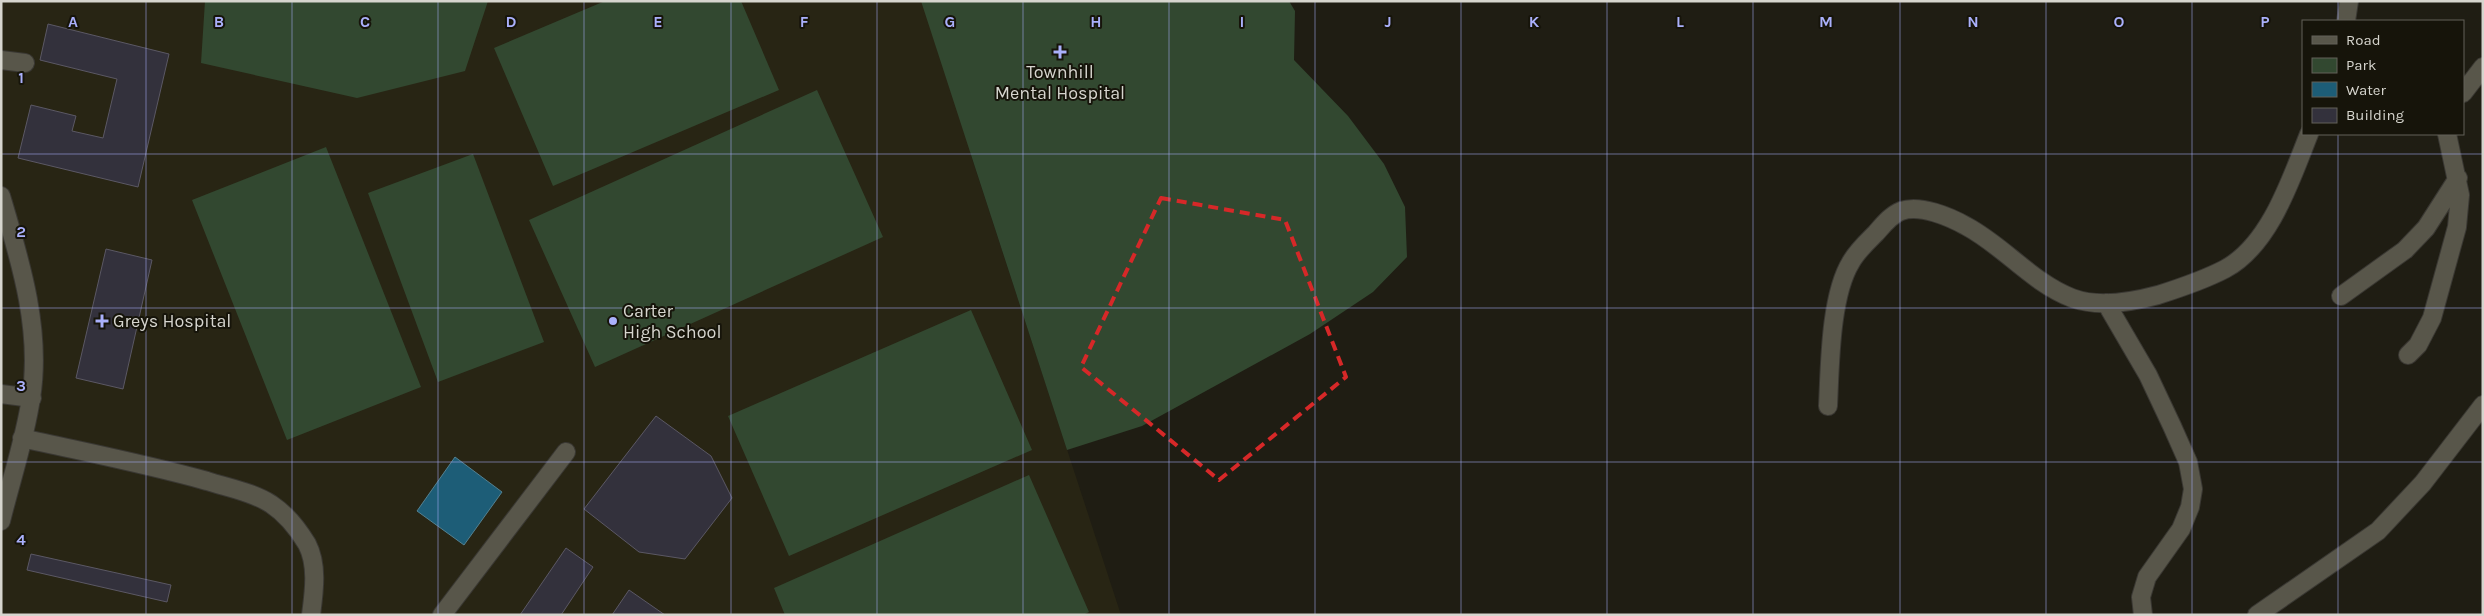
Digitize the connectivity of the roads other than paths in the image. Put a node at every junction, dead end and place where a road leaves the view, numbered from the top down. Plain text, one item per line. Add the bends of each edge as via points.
1 (2349, 1) edge
2 (2346, 20) edge
3 (1, 60) edge
4 (25, 63) dead end
5 (2483, 67) edge
6 (2464, 92) edge
7 (2309, 135) edge
8 (2447, 135) edge
9 (2458, 178) junction
10 (1, 196) edge
11 (2341, 296) dead end
12 (2106, 303) junction
13 (2408, 355) dead end
14 (1, 394) edge
15 (32, 398) junction
16 (1828, 406) dead end
17 (2483, 406) edge
18 (22, 438) junction
19 (566, 452) dead end
20 (1, 521) edge
21 (311, 615) edge
22 (442, 615) edge
23 (2143, 615) edge
24 (2257, 615) edge

1 - 2 street
3 - 4 street
5 - 6 street
7 - 12 street via 2288,189 2265,230 2245,254 2226,269 2176,290 2136,301
8 - 9 street
9 - 11 street via 2426,228 2405,250
9 - 13 street via 2457,227 2432,318 2418,345
10 - 15 street via 30,310 34,358
12 - 16 street via 2073,298 2052,287 2017,265 1986,237 1964,225 1923,211 1910,209 1900,212 1888,220 1850,262 1838,297
12 - 23 street via 2148,375 2172,426 2188,462 2193,489 2181,529 2147,577 2141,597
14 - 15 street
15 - 18 street
17 - 24 street via 2422,483 2378,531
18 - 20 street
18 - 21 street via 170,471 253,494 272,505 293,523 308,545 313,564
19 - 22 street

